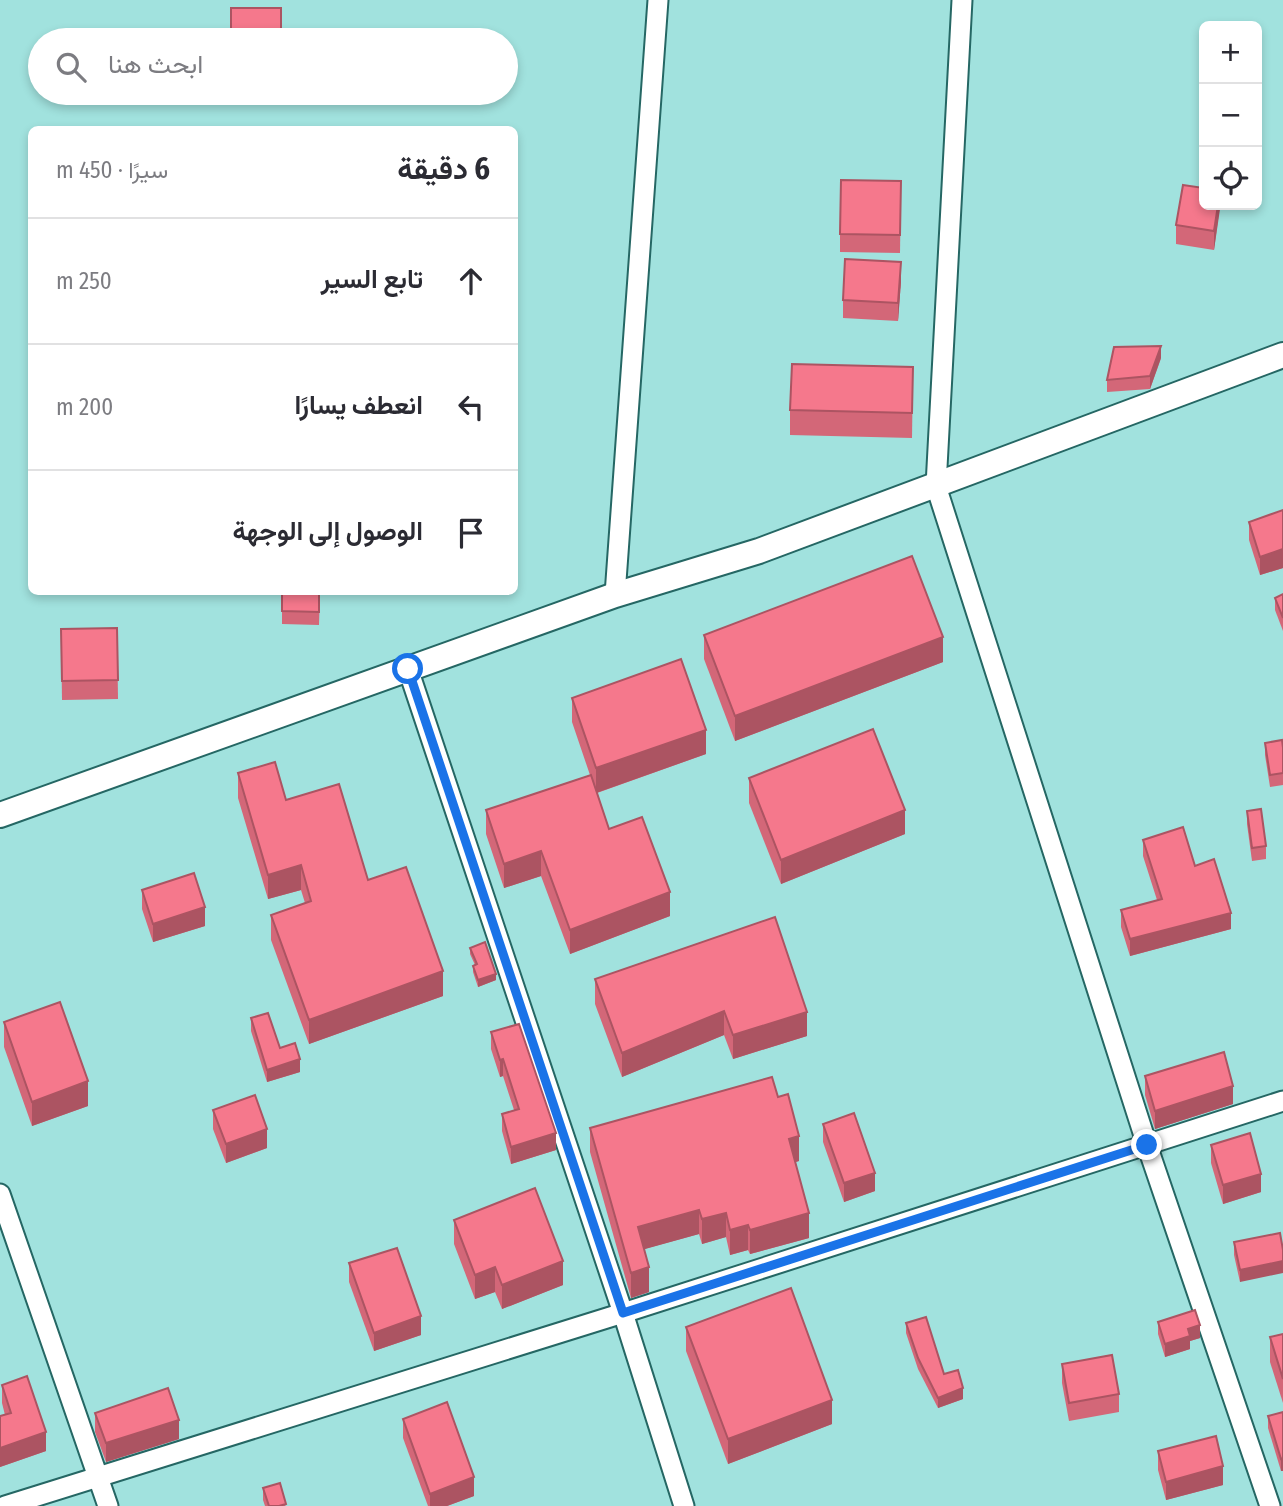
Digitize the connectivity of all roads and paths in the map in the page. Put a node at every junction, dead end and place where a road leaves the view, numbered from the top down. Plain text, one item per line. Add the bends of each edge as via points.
1 (658, 0) edge
2 (962, 0) edge
3 (1283, 355) edge
4 (936, 486) junction
5 (615, 595) junction
6 (408, 669) junction
7 (0, 815) edge
8 (1283, 1101) edge
9 (1147, 1145) junction
10 (0, 1194) edge
11 (623, 1313) junction
12 (99, 1477) junction
13 (5, 1506) edge
14 (108, 1506) edge
15 (684, 1506) edge
16 (1270, 1506) edge

1 - 5 street
2 - 4 street
3 - 4 street
4 - 5 street via 759,551
4 - 9 street
5 - 6 street
6 - 7 street
6 - 11 street
8 - 9 street
9 - 11 street
9 - 16 street
10 - 12 street
11 - 12 street
11 - 15 street
12 - 13 street
12 - 14 street

